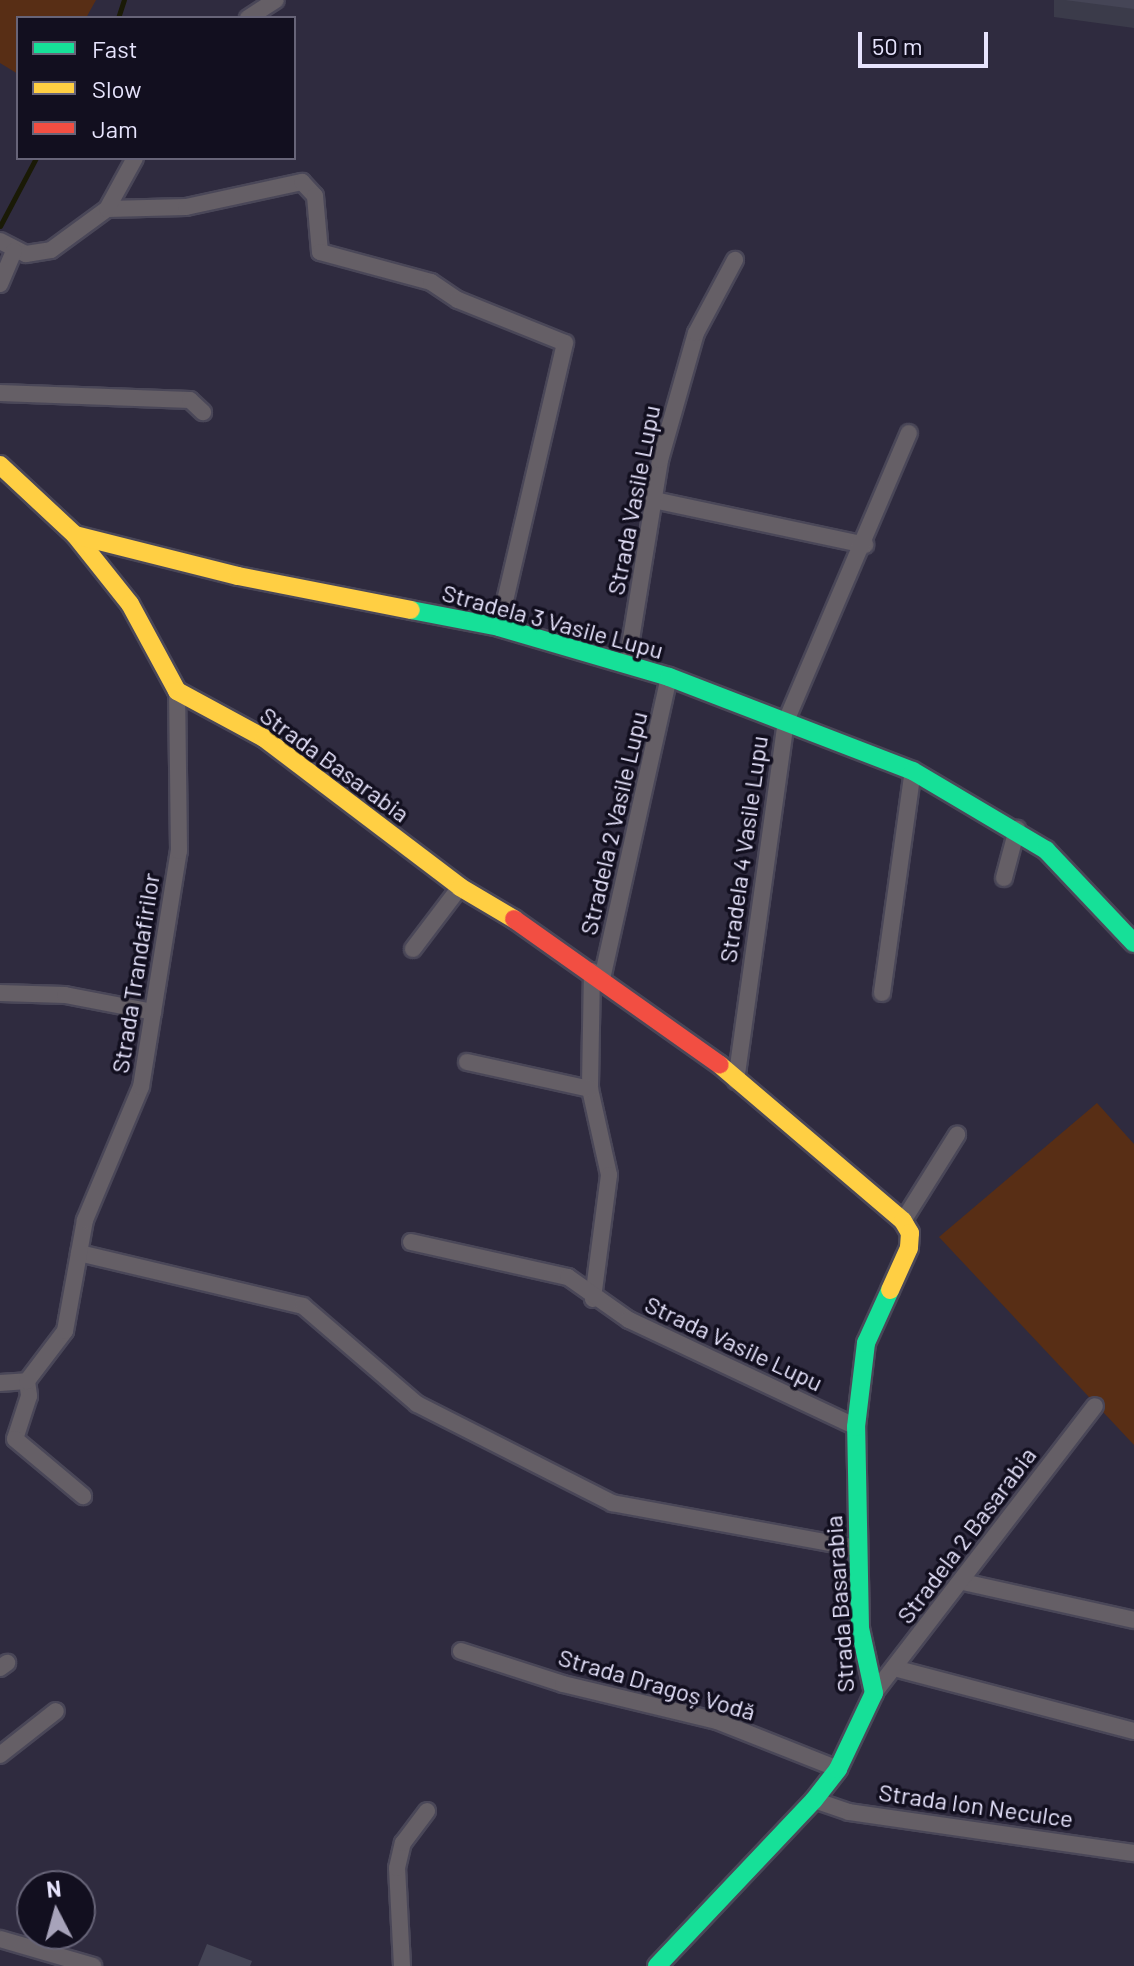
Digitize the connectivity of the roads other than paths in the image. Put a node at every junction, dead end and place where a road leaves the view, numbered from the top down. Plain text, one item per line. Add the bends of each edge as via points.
1 (276, 0) edge
2 (251, 16) edge
3 (134, 160) edge
4 (107, 209) junction
5 (6, 245) edge
6 (735, 260) dead end
7 (0, 284) edge
8 (0, 393) edge
9 (203, 412) dead end
10 (909, 433) dead end
11 (0, 465) edge
12 (654, 500) junction
13 (75, 535) junction
14 (865, 545) junction
15 (499, 627) junction
16 (627, 664) junction
17 (669, 677) junction
18 (177, 691) junction
19 (786, 721) junction
20 (913, 771) junction
21 (1017, 829) junction
22 (1004, 878) dead end
23 (460, 887) junction
24 (1134, 943) edge
25 (413, 949) dead end
26 (597, 975) junction
27 (0, 993) edge
28 (882, 993) dead end
29 (153, 1012) junction
30 (467, 1062) dead end
31 (736, 1081) junction
32 (590, 1089) junction
33 (957, 1135) dead end
34 (903, 1221) junction
35 (411, 1242) dead end
36 (79, 1253) junction
37 (593, 1299) junction
38 (27, 1381) junction
39 (0, 1383) edge
40 (1095, 1406) dead end
41 (856, 1427) junction
42 (83, 1496) dead end
43 (857, 1548) junction
44 (963, 1582) junction
45 (1134, 1620) edge
46 (461, 1651) dead end
47 (894, 1668) junction
48 (874, 1693) junction
49 (56, 1711) dead end
50 (1134, 1731) edge
51 (0, 1755) edge
52 (838, 1769) junction
53 (814, 1800) junction
54 (427, 1811) dead end
55 (1134, 1853) edge
56 (0, 1939) edge
57 (93, 1966) edge
58 (402, 1966) edge
59 (657, 1966) edge

1 - 2 street
3 - 4 street
4 - 5 street via 38,255
4 - 15 street via 186,207 302,182 315,196 320,252 431,282 458,300 565,343
5 - 7 street
6 - 12 street, Strada Vasile Lupu via 689,354
8 - 9 street via 190,400
10 - 14 street, Stradela 4 Vasile Lupu
11 - 13 street
12 - 14 street
12 - 16 street, Strada Vasile Lupu
13 - 15 street, Stradela 3 Vasile Lupu via 238,576
13 - 18 street via 130,604
14 - 19 street, Stradela 4 Vasile Lupu
15 - 16 street, Stradela 3 Vasile Lupu
16 - 17 street, Stradela 3 Vasile Lupu
17 - 19 street, Stradela 3 Vasile Lupu
17 - 26 street, Stradela 2 Vasile Lupu
18 - 23 street, Strada Basarabia via 264,738
18 - 29 street, Strada Trandafirilor via 179,851
19 - 20 street, Stradela 3 Vasile Lupu
19 - 31 street, Stradela 4 Vasile Lupu via 776,760
20 - 21 street, Stradela 3 Vasile Lupu
20 - 28 street
21 - 22 street
21 - 24 street, Stradela 3 Vasile Lupu via 1046,850
23 - 25 street
23 - 26 street, Strada Basarabia
26 - 31 street, Strada Basarabia via 710,1056
26 - 32 street
27 - 29 street via 65,995
29 - 36 street, Strada Trandafirilor via 141,1087 85,1220
30 - 32 street
31 - 34 street, Strada Basarabia
32 - 37 street via 609,1175
33 - 34 street
34 - 41 street, Strada Basarabia via 909,1248 866,1343
35 - 37 street, Strada Vasile Lupu via 568,1277
36 - 38 street, Strada Trandafirilor via 65,1331
36 - 43 street via 303,1306 417,1404 612,1503
37 - 41 street, Strada Vasile Lupu
38 - 39 street
38 - 42 street, Strada Trandafirilor via 29,1396 15,1439
40 - 44 street, Stradela 2 Basarabia
41 - 43 street, Strada Basarabia
43 - 48 street, Strada Basarabia via 860,1628
44 - 45 street
44 - 47 street, Stradela 2 Basarabia
46 - 52 street, Strada Dragoș Vodă via 563,1684 717,1721
47 - 48 street, Stradela 2 Basarabia
47 - 50 street
48 - 52 street, Strada Basarabia
49 - 51 street
52 - 53 street, Strada Basarabia
53 - 55 street, Strada Ion Neculce via 849,1812
53 - 59 street, Strada Basarabia
54 - 58 street via 403,1843 397,1868
56 - 57 street

